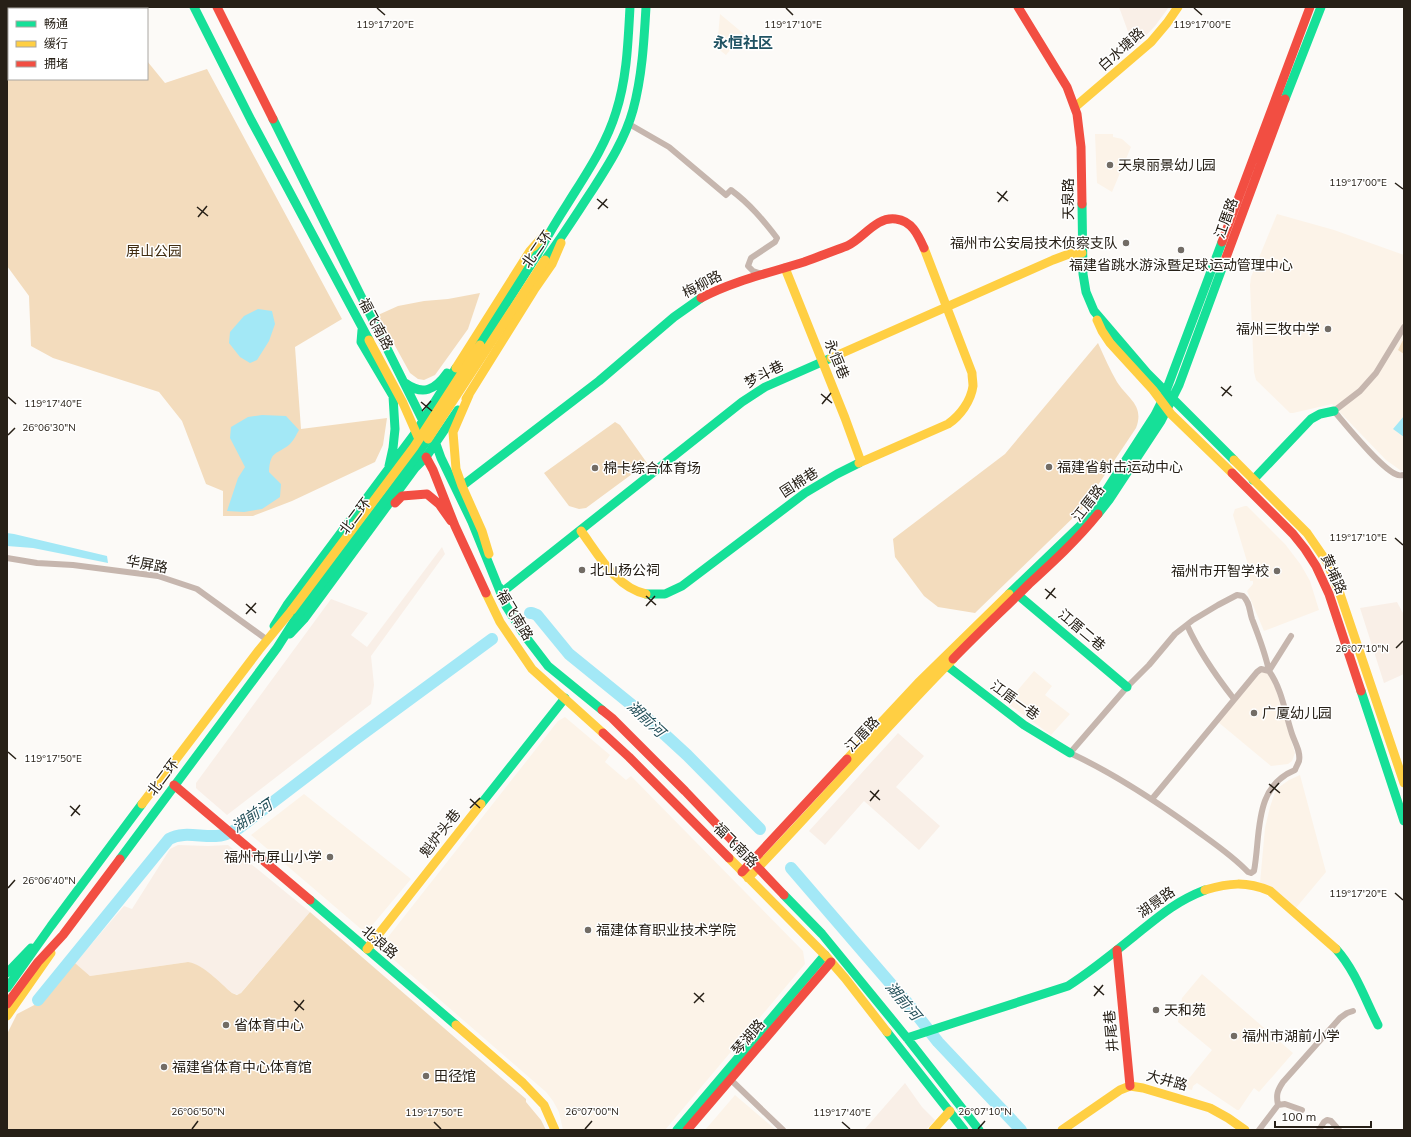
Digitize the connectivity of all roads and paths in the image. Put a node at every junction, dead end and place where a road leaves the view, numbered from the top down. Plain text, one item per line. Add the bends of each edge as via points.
1 (194, 7) edge
2 (217, 7) edge
3 (630, 7) edge
4 (646, 7) edge
5 (1018, 7) edge
6 (1178, 7) edge
7 (1310, 7) edge
8 (1321, 7) edge
9 (1075, 107) junction
10 (629, 124) junction
11 (555, 222) junction
12 (570, 226) junction
13 (1082, 254) junction
14 (541, 258) junction
15 (785, 268) junction
16 (762, 274) junction
17 (947, 308) junction
18 (493, 310) junction
19 (1404, 327) edge
20 (362, 329) junction
21 (468, 352) junction
22 (823, 361) junction
23 (488, 364) junction
24 (405, 383) junction
25 (1154, 386) junction
26 (1166, 392) junction
27 (469, 395) junction
28 (1173, 399) junction
29 (1165, 406) junction
30 (1334, 411) junction
31 (424, 421) junction
32 (416, 432) junction
33 (426, 457) junction
34 (861, 462) junction
35 (388, 471) junction
36 (1404, 475) edge
37 (1253, 480) junction
38 (462, 486) junction
39 (366, 499) junction
40 (384, 512) junction
41 (455, 526) junction
42 (581, 531) junction
43 (361, 542) junction
44 (7, 558) edge
45 (501, 593) junction
46 (1018, 595) junction
47 (295, 612) junction
48 (1187, 625) junction
49 (1290, 636) dead end
50 (266, 639) junction
51 (276, 648) junction
52 (258, 650) junction
53 (946, 665) junction
54 (1269, 670) junction
55 (1127, 687) junction
56 (565, 698) junction
57 (1234, 699) junction
58 (1070, 753) junction
59 (1404, 783) edge
60 (174, 786) junction
61 (1152, 799) junction
62 (1404, 821) edge
63 (755, 865) junction
64 (745, 875) junction
65 (51, 926) junction
66 (63, 935) junction
67 (367, 949) junction
68 (1117, 950) junction
69 (828, 958) junction
70 (34, 960) junction
71 (7, 973) edge
72 (7, 988) edge
73 (7, 1004) edge
74 (1353, 1012) dead end
75 (7, 1016) edge
76 (1378, 1025) dead end
77 (907, 1038) junction
78 (730, 1079) junction
79 (1130, 1086) junction
80 (1278, 1105) junction
81 (1302, 1110) dead end
82 (950, 1111) junction
83 (555, 1130) edge
84 (677, 1130) edge
85 (687, 1130) edge
86 (783, 1130) edge
87 (933, 1130) edge
88 (964, 1130) edge
89 (979, 1130) edge
90 (1062, 1130) edge
91 (1245, 1130) edge
92 (1259, 1130) edge
93 (1319, 1130) edge
94 (1339, 1130) edge

1 - 20 main road, 福飞南路
2 - 24 main road, 福飞南路
3 - 11 main road, 北二环 via 625,72 614,118 588,170
4 - 10 main road, 北二环 via 641,74
5 - 9 main road, 天泉路 via 1067,87
6 - 9 main road, 白水塘路 via 1151,42
7 - 26 main road, 江厝路
8 - 28 main road, 江厝路
9 - 13 main road, 天泉路 via 1081,147
10 - 12 main road, 北二环 via 620,146
10 - 16 street via 669,147 726,195 731,190 746,201 763,220 777,238 752,258 748,266
11 - 14 main road, 北二环
11 - 18 main road via 530,251
12 - 14 main road, 北二环
12 - 23 main road via 552,264
13 - 17 main road, 梦斗巷 via 1069,254 1053,260
13 - 25 main road, 天泉路 via 1086,292 1102,331 1110,343
14 - 47 main road, 北二环, bridge via 414,447
15 - 16 main road, 梅柳路
15 - 17 main road, 梅柳路 via 849,245 879,223 897,219 913,227 916,232
15 - 22 main road, 永恒巷
16 - 38 main road, 梅柳路 via 737,282 693,303 599,381
17 - 22 main road, 梦斗巷
17 - 34 main road, 国棉巷 via 972,373 973,384 969,397 952,421
18 - 21 main road
18 - 24 main road via 486,313 439,383 426,390 417,390
19 - 30 street via 1376,373 1360,391
20 - 32 main road, 福飞南路 via 400,396
20 - 35 main road via 362,342 393,396 394,448
21 - 23 main road
21 - 31 main road
22 - 34 main road, 永恒巷
22 - 42 main road, 梦斗巷 via 775,382 742,402
23 - 27 main road
24 - 31 main road, 福飞南路
25 - 26 main road, 黄埔路
25 - 29 main road, 黄埔路
26 - 28 main road, 黄埔路
26 - 29 main road, 江厝路
27 - 33 main road
27 - 38 main road via 453,432 455,458
28 - 29 main road, 江厝路
28 - 37 main road, 黄埔路
29 - 46 main road, 江厝路 via 1114,494 1100,512 1068,548
29 - 62 main road, 黄埔路 via 1286,526 1315,563 1329,594
29 - 63 main road, 江厝路 via 1155,415 1084,522 880,722
30 - 36 street via 1378,461 1398,476
30 - 37 main road via 1311,419
31 - 32 main road
31 - 45 main road, 福飞南路 via 472,522
32 - 33 main road, 福飞南路
32 - 35 main road
33 - 40 main road via 415,468
33 - 41 main road, 福飞南路
34 - 42 main road, 国棉巷 via 822,482 789,504 694,577 668,593 648,596 630,590
35 - 39 main road
37 - 59 main road, 黄埔路 via 1308,533 1327,562
38 - 45 main road via 482,531
39 - 40 main road
39 - 50 main road via 287,605
40 - 43 main road
41 - 43 main road via 439,504 427,494 402,496
41 - 56 main road, 福飞南路 via 500,622 532,669
42 - 45 main road, 梦斗巷
43 - 51 main road via 304,619
44 - 50 street, 华屏路 via 158,576 197,589
45 - 63 main road, 福飞南路 via 525,636 548,666 612,718 686,791
46 - 53 main road, 江厝路
46 - 55 main road, 江厝二巷
47 - 51 main road, 北二环
47 - 52 main road, 北二环
48 - 54 street via 1229,599 1237,595 1243,596 1248,602
48 - 55 street
48 - 57 street via 1210,667
49 - 54 street
50 - 52 main road
51 - 60 main road, 北二环
52 - 65 main road, 北二环
53 - 58 main road, 江厝一巷 via 1021,722
53 - 63 main road, 江厝路 via 787,838
54 - 57 street via 1261,669 1257,672
54 - 61 street via 1283,699 1299,752 1299,761 1295,770 1285,774 1271,788 1264,802 1254,872 1248,872 1219,847
55 - 58 street
56 - 64 main road, 福飞南路 via 629,757
56 - 67 main road, 魁炉头巷
57 - 61 street
58 - 61 street via 1101,768
60 - 66 main road, 北二环
60 - 67 main road, 北浪路
63 - 64 main road, 江厝路
63 - 77 main road, 福飞南路 via 822,934
64 - 69 main road, 福飞南路
65 - 70 main road, 北二环
65 - 71 main road
66 - 70 main road, 北二环
66 - 75 main road
67 - 83 main road, 北浪路 via 537,1096 547,1110
68 - 76 main road, 湖景路 via 1165,910 1186,898 1232,883 1264,888 1273,893 1339,952 1352,971
68 - 77 main road, 湖景路 via 1078,981 1062,989
68 - 79 main road, 井尾巷
69 - 78 main road, 琴湖路
69 - 82 main road, 福飞南路
69 - 84 main road
70 - 72 main road, 北二环
70 - 73 main road, 北二环
74 - 80 street via 1340,1018 1283,1082 1277,1090
77 - 89 main road, 福飞南路
78 - 85 main road, 琴湖路
78 - 86 street
79 - 90 main road, 大井路 via 1120,1090
79 - 91 main road, 大井路 via 1205,1106
80 - 81 street via 1285,1104
80 - 92 street
82 - 87 main road
82 - 88 main road, 福飞南路
93 - 94 street via 1327,1120

